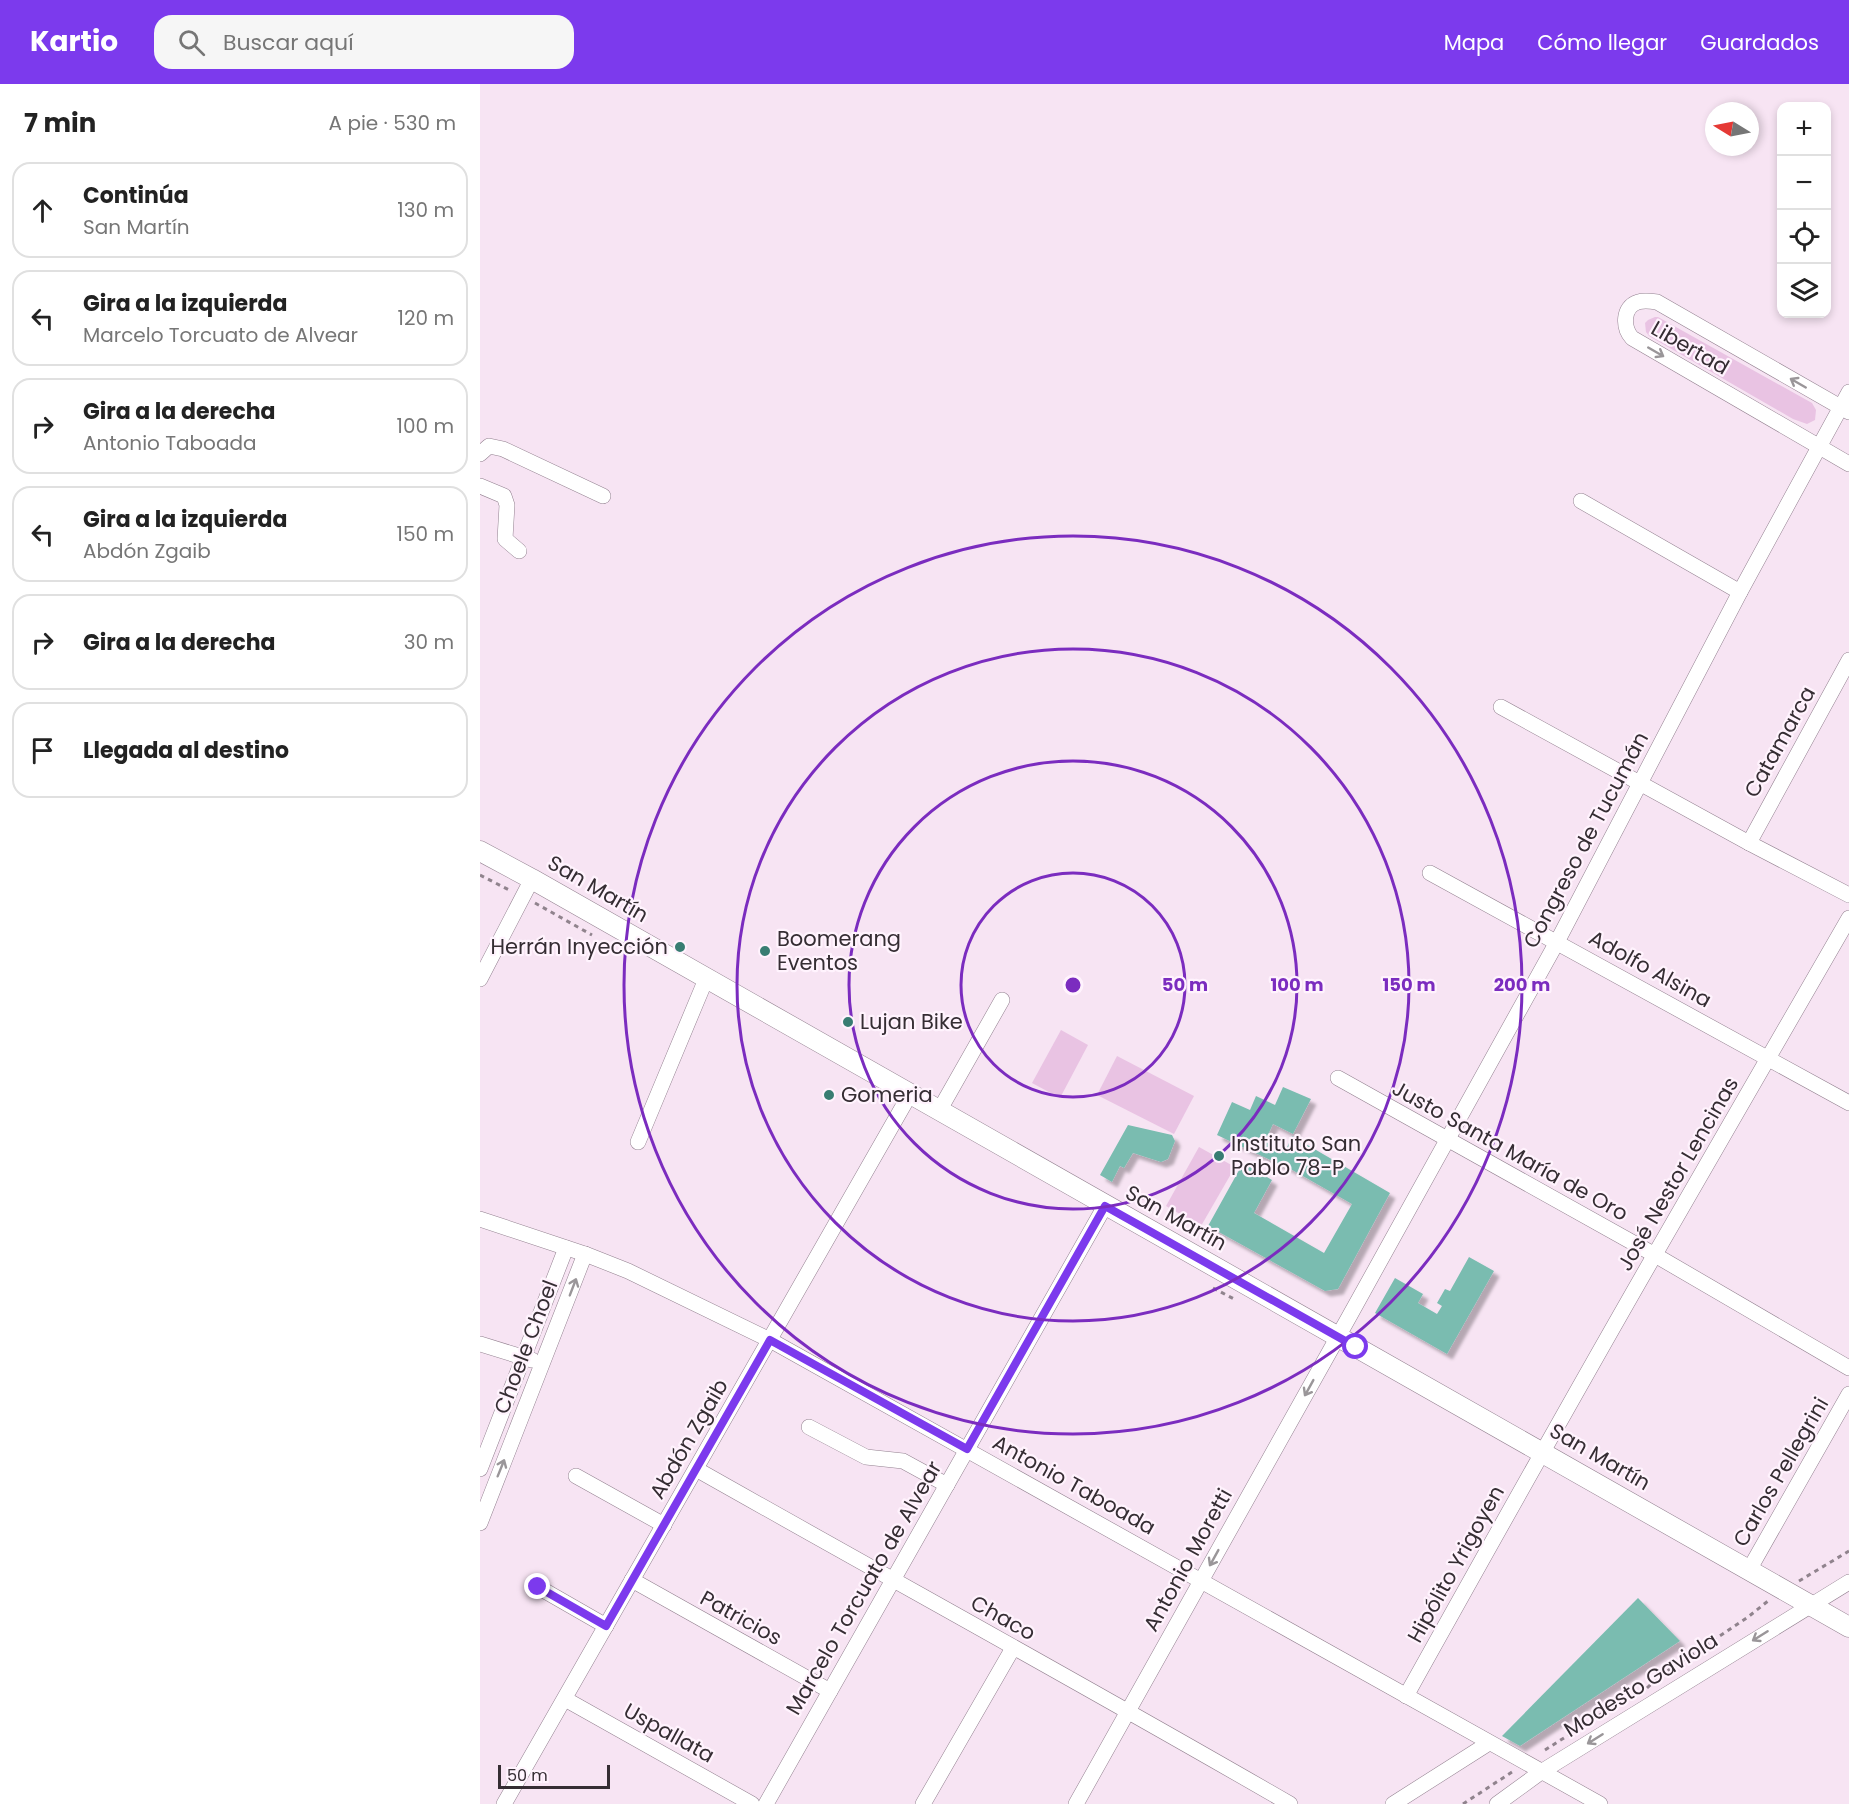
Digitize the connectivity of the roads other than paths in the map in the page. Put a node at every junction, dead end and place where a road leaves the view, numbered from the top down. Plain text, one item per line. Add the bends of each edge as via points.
1 (1849, 392) edge
2 (1845, 410) edge
3 (1819, 447) junction
4 (480, 454) edge
5 (1849, 464) edge
6 (480, 486) edge
7 (603, 496) dead end
8 (1581, 501) dead end
9 (519, 551) dead end
10 (1740, 592) junction
11 (1849, 660) edge
12 (1502, 707) dead end
13 (1640, 783) junction
14 (1749, 843) junction
15 (480, 851) edge
16 (1430, 873) dead end
17 (532, 879) junction
18 (1849, 895) edge
19 (1849, 918) edge
20 (1557, 942) junction
21 (480, 979) edge
22 (706, 979) junction
23 (1002, 1000) dead end
24 (1770, 1059) junction
25 (1338, 1078) dead end
26 (910, 1094) junction
27 (1849, 1103) edge
28 (939, 1111) junction
29 (1448, 1140) junction
30 (638, 1142) dead end
31 (1105, 1206) junction
32 (480, 1219) edge
33 (566, 1248) junction
34 (585, 1254) junction
35 (1655, 1255) junction
36 (1337, 1337) junction
37 (770, 1340) junction
38 (480, 1344) edge
39 (524, 1358) junction
40 (543, 1364) junction
41 (1849, 1368) edge
42 (1849, 1394) edge
43 (809, 1427) dead end
44 (967, 1449) junction
45 (1543, 1452) junction
46 (480, 1469) edge
47 (696, 1469) junction
48 (576, 1476) dead end
49 (947, 1485) junction
50 (485, 1495) edge
51 (480, 1523) edge
52 (664, 1525) junction
53 (1749, 1570) junction
54 (632, 1580) junction
55 (893, 1580) junction
56 (1201, 1580) junction
57 (1849, 1582) edge
58 (538, 1587) dead end
59 (1810, 1605) junction
60 (606, 1626) junction
61 (1849, 1627) edge
62 (1012, 1648) junction
63 (830, 1691) junction
64 (1406, 1696) junction
65 (565, 1698) junction
66 (1129, 1711) junction
67 (1489, 1743) junction
68 (1541, 1772) junction
69 (504, 1804) edge
70 (752, 1804) edge
71 (766, 1804) edge
72 (923, 1804) edge
73 (1076, 1804) edge
74 (1290, 1804) edge
75 (1393, 1804) edge
76 (1497, 1804) edge
77 (1600, 1804) edge

1 - 2 street, Congreso de Tucumán
2 - 3 street, Congreso de Tucumán
2 -> 3 street, Libertad via 1657,302 1640,301 1628,310 1625,325 1632,338
3 - 5 street, Libertad
3 - 10 street, Congreso de Tucumán
4 - 7 street via 489,446 503,448
6 - 9 street via 504,496 505,539
8 - 10 street
10 - 13 street, Congreso de Tucumán
11 - 14 street, Catamarca
12 - 13 street
13 - 14 street
13 - 20 street, Congreso de Tucumán
14 - 18 street
15 - 17 main road, San Martín
16 - 20 street, Adolfo Alsina
17 - 21 street
17 - 22 main road, San Martín
19 - 24 street, José Nestor Lencinas
20 - 24 street, Adolfo Alsina
20 - 29 street, Congreso de Tucumán
22 - 26 main road, San Martín
22 - 30 street
23 - 28 street
24 - 27 street, Adolfo Alsina
24 - 35 street, José Nestor Lencinas
25 - 29 street, Justo Santa María de Oro
26 - 28 main road, San Martín
26 - 37 street, Abdón Zgaib
28 - 31 main road, San Martín
29 - 35 street, Justo Santa María de Oro
29 - 36 street, Congreso de Tucumán
31 - 36 main road, San Martín
31 - 44 street, Marcelo Torcuato de Alvear
32 - 33 street, Antonio Taboada
33 - 34 street, Antonio Taboada
33 - 39 street, Choele Choel
34 - 37 street, Antonio Taboada
40 -> 34 street, Choele Choel
35 - 41 street, Justo Santa María de Oro
35 - 45 street, José Nestor Lencinas
36 - 45 main road, San Martín
36 -> 56 street, Antonio Moretti
37 - 44 street, Antonio Taboada
37 - 47 street, Abdón Zgaib
38 - 39 street
39 - 40 street
39 - 46 street, Choele Choel
50 -> 40 street, Choele Choel
42 - 53 street, Carlos Pellegrini
43 - 49 street via 866,1456 903,1461
44 - 49 street, Marcelo Torcuato de Alvear
44 - 56 street, Antonio Taboada
45 - 53 main road, San Martín
45 - 64 street, Hipólito Yrigoyen
47 - 52 street, Abdón Zgaib
47 - 55 street, Chaco
48 - 52 street
49 - 55 street, Marcelo Torcuato de Alvear
50 - 51 street, Choele Choel
52 - 54 street, Abdón Zgaib
53 - 59 main road, San Martín
54 - 60 street, Abdón Zgaib
54 - 63 street, Patricios
55 - 62 street, Chaco
55 - 63 street, Marcelo Torcuato de Alvear
56 - 64 street, Antonio Taboada
56 - 66 street, Antonio Moretti
57 - 59 street, Modesto Gaviola
58 - 60 street
59 - 61 main road, San Martín
59 -> 68 street, Modesto Gaviola
60 - 65 street, Abdón Zgaib
62 - 66 street, Chaco
62 - 72 street
63 - 71 street, Marcelo Torcuato de Alvear
64 - 67 street, Antonio Taboada
65 - 69 street, Abdón Zgaib
65 - 70 street, Uspallata
66 - 73 street, Antonio Moretti
66 - 74 street, Chaco
67 - 68 street, Antonio Taboada
67 - 75 street
68 - 76 street, Modesto Gaviola
68 - 77 street, Antonio Taboada

